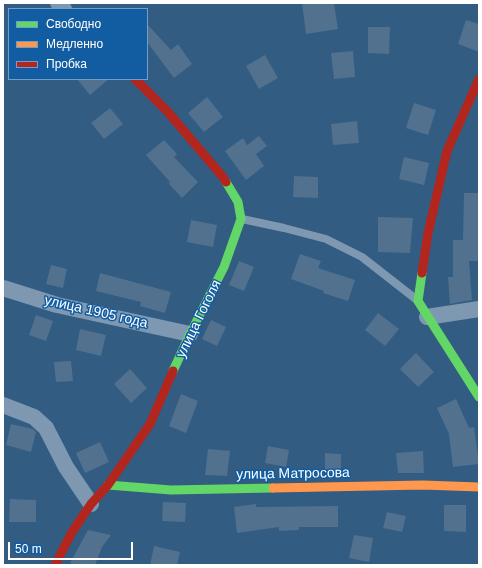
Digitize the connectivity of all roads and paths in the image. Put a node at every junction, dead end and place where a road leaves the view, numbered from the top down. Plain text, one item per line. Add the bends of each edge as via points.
1 (479, 79) edge
2 (136, 80) edge
3 (241, 219) junction
4 (3, 288) edge
5 (418, 301) junction
6 (479, 309) edge
7 (427, 317) junction
8 (190, 334) junction
9 (479, 397) edge
10 (3, 405) edge
11 (108, 485) junction
12 (479, 487) edge
13 (91, 504) junction
14 (55, 565) edge

1 - 5 street via 447,151 428,232
2 - 3 street via 167,111 222,176 238,202
3 - 5 lane via 326,239 362,257
3 - 8 street, улица Гоголя via 224,267
4 - 8 street, улица 1905 года via 57,305
5 - 7 street
6 - 7 street
7 - 9 street
8 - 11 street, улица Гоголя via 150,424
10 - 13 street via 34,417 46,428 66,467
11 - 12 street, улица Матросова via 171,490 423,485
11 - 13 street, улица Гоголя
13 - 14 street, улица Гоголя via 72,532

